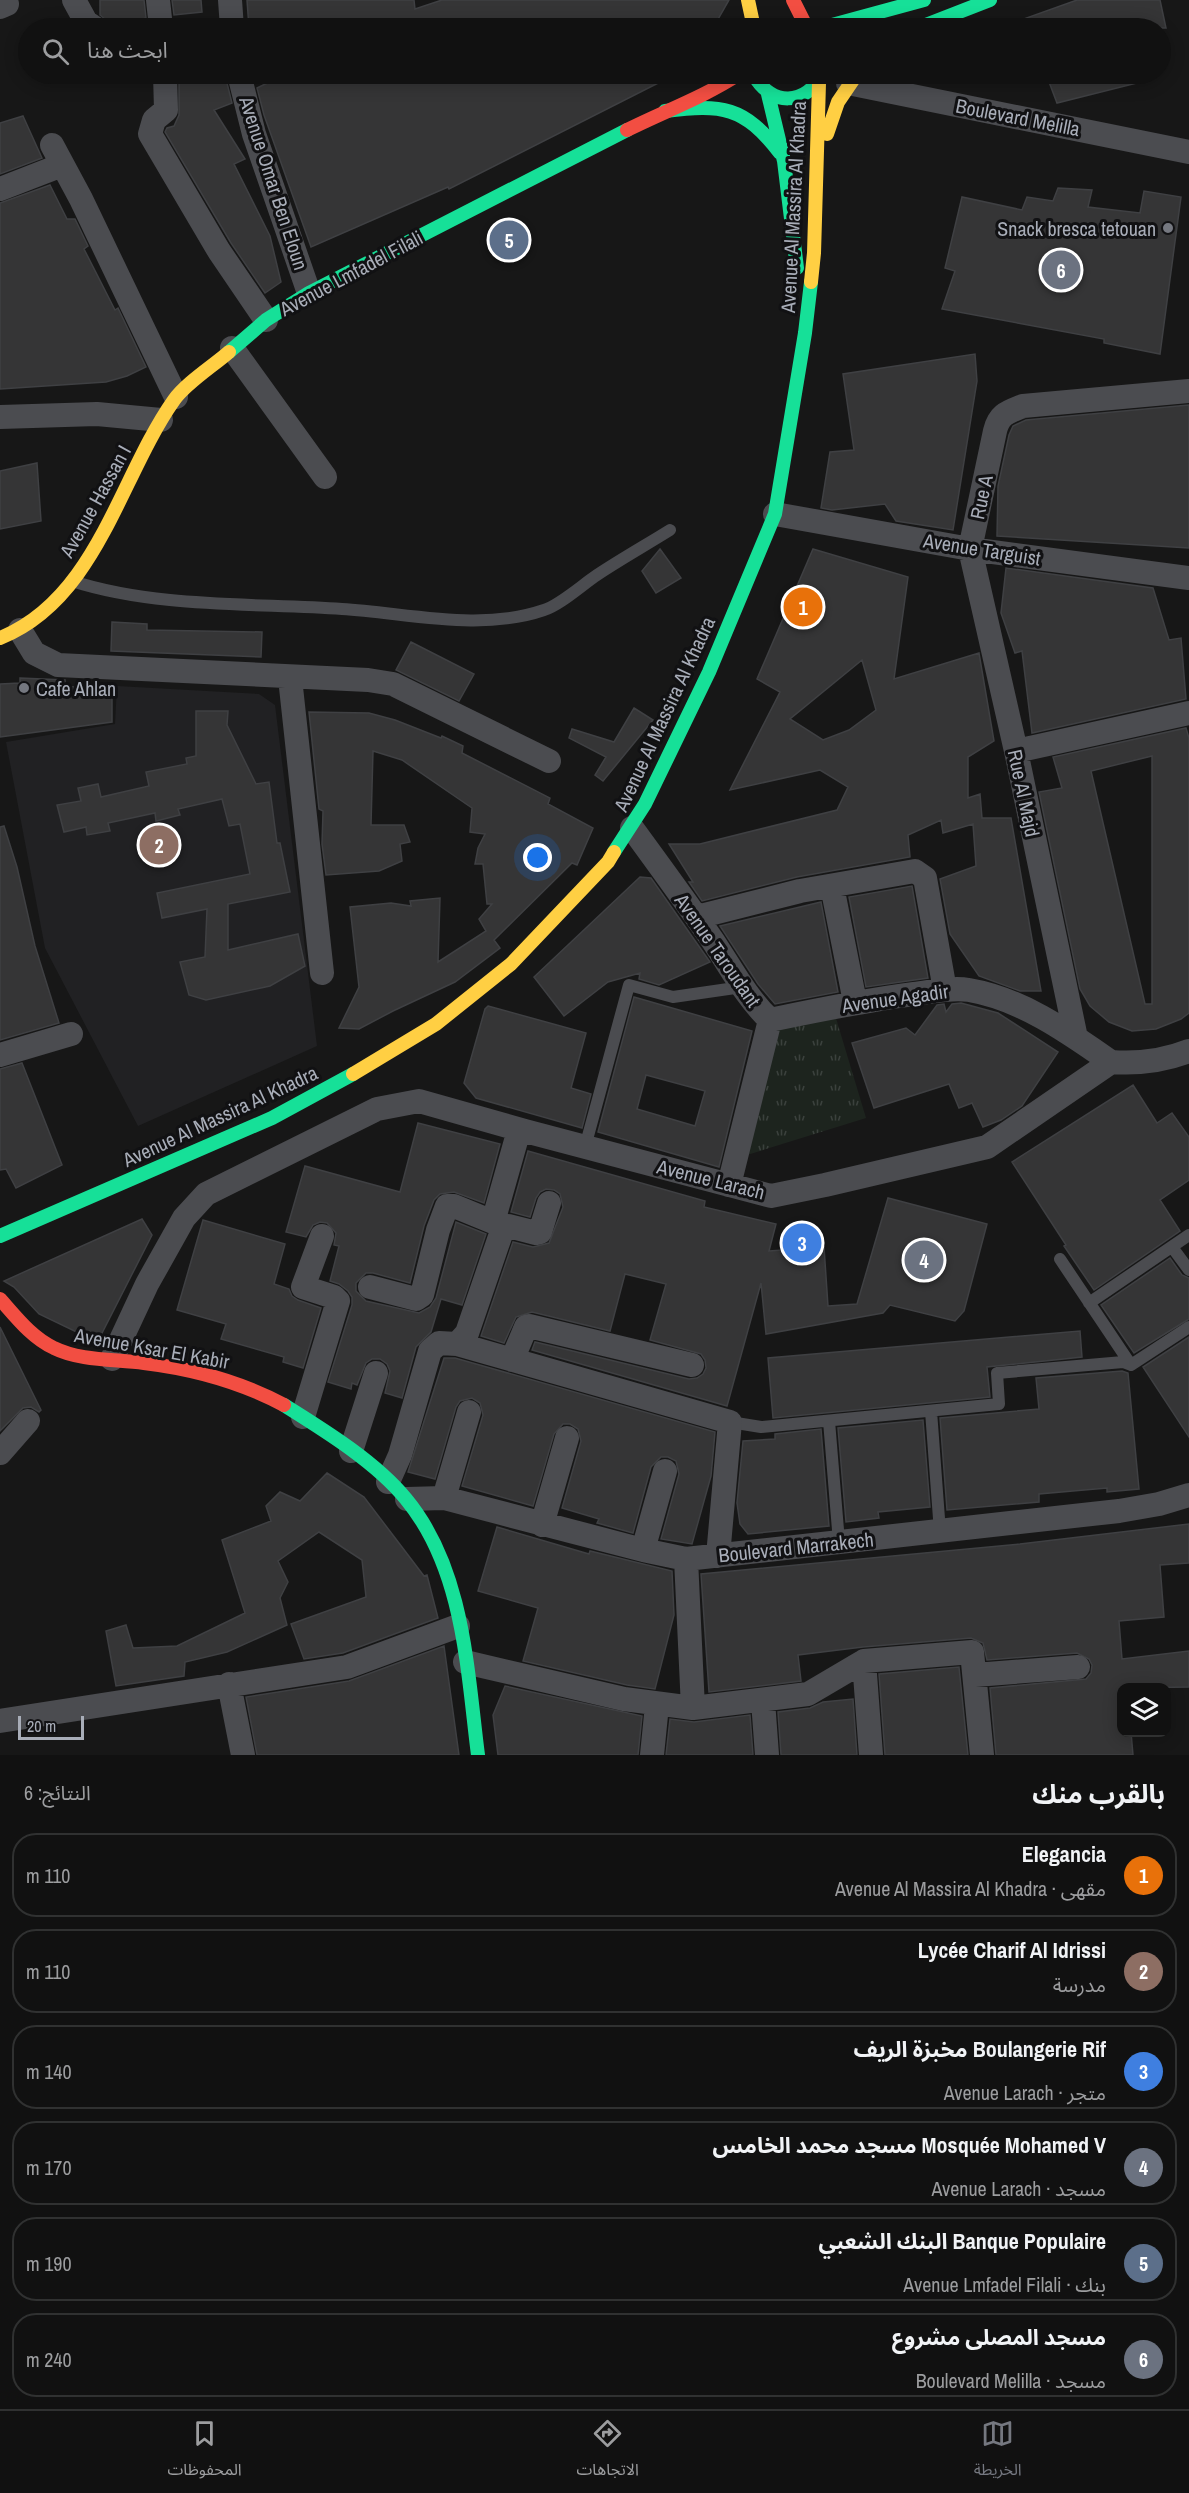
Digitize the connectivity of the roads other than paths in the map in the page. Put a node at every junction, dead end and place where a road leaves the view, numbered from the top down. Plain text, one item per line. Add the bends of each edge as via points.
1 (74, 0) edge
2 (158, 0) edge
3 (230, 0) edge
4 (748, 0) edge
5 (793, 0) edge
6 (924, 0) edge
7 (990, 0) edge
8 (865, 3) dead end
9 (84, 18) edge
10 (160, 18) edge
11 (231, 18) edge
12 (752, 18) edge
13 (802, 18) edge
14 (863, 18) joint
15 (944, 18) edge
16 (165, 84) edge
17 (242, 84) edge
18 (724, 84) edge
19 (817, 84) edge
20 (821, 84) edge
21 (848, 84) edge
22 (879, 84) edge
23 (754, 86) edge
24 (712, 92) junction
25 (664, 111) junction
26 (1189, 152) edge
27 (781, 154) junction
28 (0, 189) edge
29 (814, 253) junction
30 (309, 293) junction
31 (266, 320) junction
32 (805, 333) junction
33 (232, 348) junction
34 (1189, 391) edge
35 (176, 397) junction
36 (0, 417) edge
37 (161, 420) junction
38 (325, 477) dead end
39 (775, 513) junction
40 (670, 530) dead end
41 (969, 549) junction
42 (1189, 578) edge
43 (71, 581) junction
44 (10, 634) edge
45 (290, 678) junction
46 (1189, 713) edge
47 (1016, 751) junction
48 (549, 761) dead end
49 (632, 828) junction
50 (832, 886) junction
51 (697, 917) junction
52 (322, 973) dead end
53 (742, 987) junction
54 (945, 990) junction
55 (855, 1002) junction
56 (770, 1020) junction
57 (71, 1034) dead end
58 (1076, 1038) junction
59 (1189, 1051) edge
60 (0, 1055) edge
61 (1110, 1062) junction
62 (519, 1130) junction
63 (585, 1147) junction
64 (729, 1185) junction
65 (549, 1203) dead end
66 (499, 1224) junction
67 (1189, 1235) edge
68 (0, 1236) edge
69 (322, 1236) dead end
70 (1172, 1247) junction
71 (1060, 1258) dead end
72 (1189, 1270) edge
73 (370, 1287) dead end
74 (0, 1299) edge
75 (1089, 1303) junction
76 (1189, 1327) edge
77 (457, 1344) junction
78 (112, 1359) junction
79 (512, 1360) junction
80 (692, 1365) dead end
81 (1131, 1365) junction
82 (376, 1373) dead end
83 (931, 1411) junction
84 (469, 1412) dead end
85 (303, 1417) junction
86 (28, 1421) dead end
87 (829, 1421) junction
88 (730, 1422) junction
89 (567, 1438) dead end
90 (351, 1451) junction
91 (0, 1453) edge
92 (665, 1471) dead end
93 (388, 1482) junction
94 (1189, 1495) edge
95 (444, 1498) junction
96 (407, 1499) junction
97 (542, 1525) junction
98 (940, 1532) junction
99 (839, 1542) junction
100 (644, 1550) junction
101 (718, 1556) junction
102 (686, 1559) junction
103 (458, 1626) junction
104 (864, 1661) junction
105 (465, 1662) junction
106 (1078, 1666) dead end
107 (975, 1675) junction
108 (229, 1684) junction
109 (763, 1701) junction
110 (657, 1705) junction
111 (693, 1707) junction
112 (0, 1721) edge
113 (243, 1755) edge
114 (478, 1755) edge
115 (652, 1755) edge
116 (767, 1755) edge
117 (871, 1755) edge
118 (982, 1755) edge

1 - 9 street
2 - 10 street
3 - 11 street
4 - 12 main road
5 - 13 main road
6 - 14 main road
7 - 15 main road
8 - 14 lane
16 - 31 street via 166,110 154,120 150,134 219,251
17 - 30 street, Avenue Omar Ben Eloun via 254,134
18 - 24 main road, Avenue Lmfadel Filali
19 - 23 main road, Avenue Lmfadel Filali via 812,91 790,100 779,99
20 - 29 main road, Avenue Al Massira Al Khadra
21 - 29 main road via 833,109 827,135 825,223
22 - 26 street, Boulevard Melilla
23 - 24 main road, Avenue Lmfadel Filali
23 - 27 main road, Avenue Al Massira Al Khadra
24 - 25 main road, Avenue Lmfadel Filali
25 - 27 main road via 704,106 728,108 763,132
25 - 30 main road, Avenue Lmfadel Filali
27 - 32 main road, Avenue Al Massira Al Khadra
28 - 35 street via 57,155
29 - 32 main road, Avenue Al Massira Al Khadra
30 - 31 main road, Avenue Lmfadel Filali
31 - 33 main road, Avenue Lmfadel Filali
32 - 39 main road, Avenue Al Massira Al Khadra
33 - 35 main road, Avenue Lmfadel Filali
33 - 38 street
34 - 41 street, Rue A via 1023,406 1003,414 998,420
35 - 37 main road, Avenue Lmfadel Filali
36 - 37 street via 97,414
37 - 43 main road, Avenue Hassan I via 93,550
39 - 41 street, Avenue Targuist
39 - 49 main road, Avenue Al Massira Al Khadra via 709,672
40 - 43 lane via 546,610 502,620 149,599
41 - 42 street, Avenue Targuist
41 - 47 street, Rue Al Majd
43 - 44 main road, Avenue Hassan I via 55,602
44 - 45 street via 58,665
45 - 48 street via 393,684
45 - 52 street
46 - 47 street
47 - 58 street, Rue Al Majd
49 - 51 street, Avenue Taroudant
49 - 68 main road, Avenue Al Massira Al Khadra via 608,862 511,964 436,1024 371,1065 272,1118
50 - 51 street
50 - 54 street via 920,873 925,878
50 - 55 street
51 - 53 street, Avenue Taroudant
53 - 56 street, Avenue Taroudant
53 - 63 lane via 673,997 629,985
54 - 55 street, Avenue Agadir
54 - 58 street, Avenue Agadir via 992,995 1027,1009
55 - 56 street, Avenue Agadir
56 - 64 street, Avenue Taroudant
57 - 60 street
58 - 61 street, Avenue Agadir
59 - 61 street via 1134,1063
61 - 64 street, Avenue Larach via 987,1147 771,1196
62 - 63 street, Avenue Larach
62 - 66 street
62 - 78 street, Avenue Larach via 419,1101 376,1109 206,1194 184,1218
63 - 64 street, Avenue Larach
65 - 66 street via 540,1232
66 - 73 street via 447,1206 422,1296 416,1299
66 - 77 street via 467,1333
67 - 70 lane
69 - 85 street via 303,1287 338,1301
70 - 72 lane
70 - 75 lane
71 - 75 lane
74 - 78 main road, Avenue Ksar El Kabir via 28,1329 52,1347 74,1356
75 - 81 lane
76 - 81 lane
77 - 79 street
77 - 93 street via 439,1343 430,1351 400,1455
78 - 85 main road, Avenue Ksar El Kabir via 230,1380 275,1399
79 - 80 street via 529,1326
79 - 88 street
81 - 83 lane via 1123,1362 997,1373 999,1404
82 - 90 street
83 - 87 lane
83 - 98 lane
84 - 95 street
85 - 90 main road, Avenue Ksar El Kabir
86 - 91 street
87 - 88 lane via 761,1427
87 - 99 lane
88 - 101 street
89 - 97 street
90 - 93 main road, Avenue Ksar El Kabir
92 - 100 street
93 - 96 main road, Avenue Ksar El Kabir
94 - 98 street, Boulevard Marrakech via 1119,1511
95 - 96 street, Boulevard Marrakech
95 - 97 street, Boulevard Marrakech
96 - 103 main road, Avenue Ksar El Kabir via 442,1557
97 - 100 street, Boulevard Marrakech
98 - 99 street, Boulevard Marrakech
99 - 101 street, Boulevard Marrakech
100 - 102 street, Boulevard Marrakech
101 - 102 street, Boulevard Marrakech
102 - 111 street
103 - 105 main road, Avenue Ksar El Kabir
103 - 108 street via 347,1666
104 - 107 street via 972,1652
104 - 109 street via 808,1694
104 - 117 street
105 - 110 street
105 - 114 main road, Avenue Ksar El Kabir
106 - 107 street
107 - 118 street
108 - 112 street
108 - 113 street
109 - 111 street
109 - 116 street
110 - 111 street
110 - 115 street

